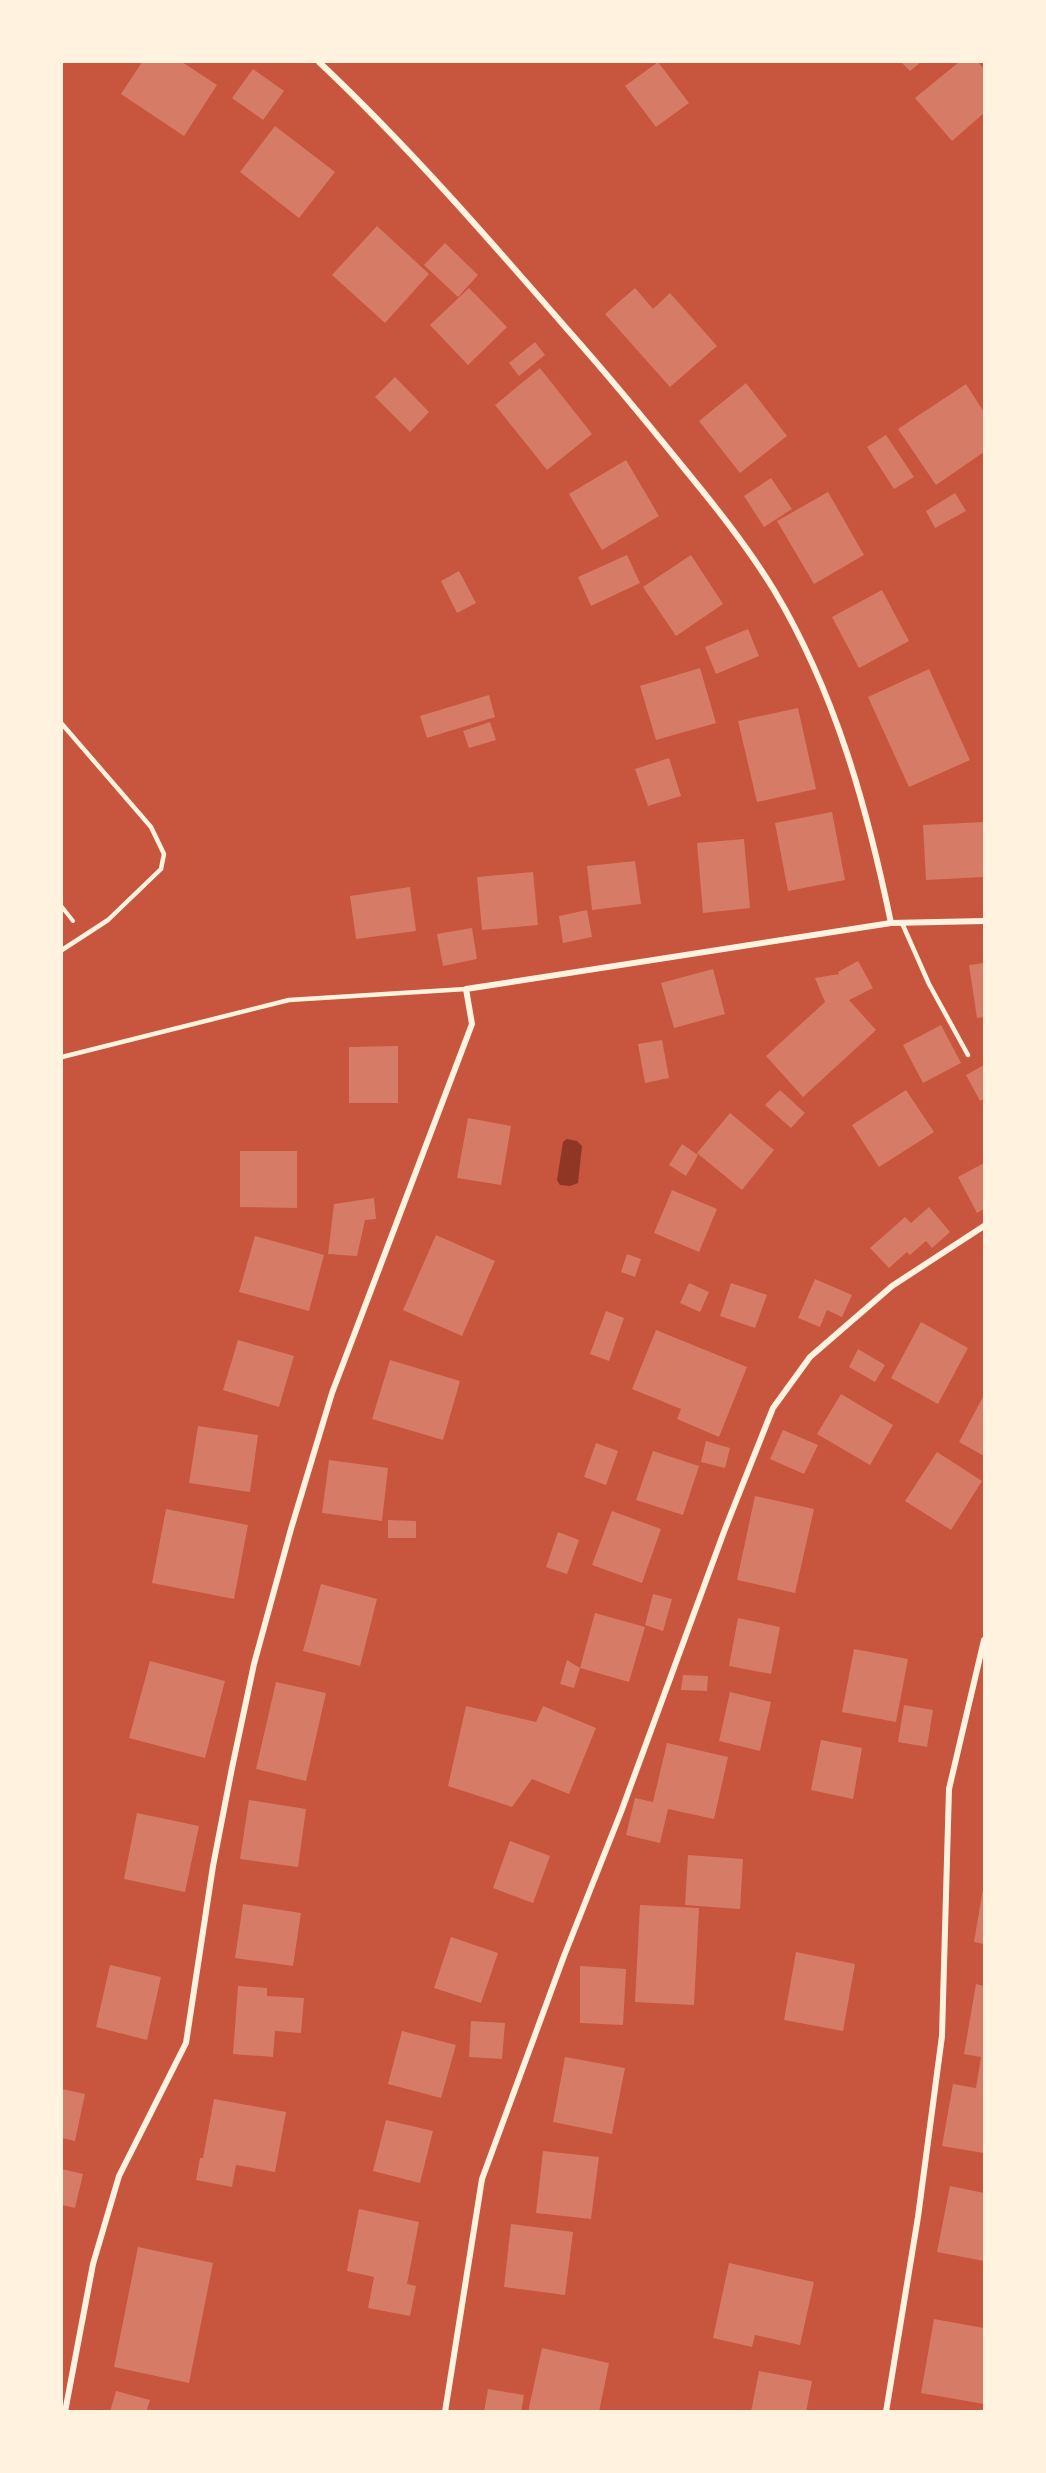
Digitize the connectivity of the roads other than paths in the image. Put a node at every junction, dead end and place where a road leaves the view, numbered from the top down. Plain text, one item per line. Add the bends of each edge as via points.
1 (319, 62) edge
2 (62, 724) edge
3 (984, 921) edge
4 (891, 923) junction
5 (902, 923) junction
6 (62, 950) edge
7 (466, 989) junction
8 (968, 1055) dead end
9 (62, 1057) edge
10 (984, 1226) edge
11 (984, 1640) edge
12 (65, 2412) edge
13 (445, 2412) edge
14 (886, 2412) edge

1 - 4 street via 454,200 615,384 735,531 761,570 809,656 842,735 865,809
2 - 6 lane via 151,827 164,854 161,869 108,920
3 - 5 street
4 - 5 street
4 - 7 street
5 - 8 lane via 929,984
7 - 9 lane via 289,1000
7 - 12 street via 472,1024 332,1393 291,1529 254,1664 232,1768 186,2043 119,2176 93,2264
10 - 13 street via 892,1286 851,1321 810,1357 773,1408 482,2180
11 - 14 street via 949,1789 942,2036

